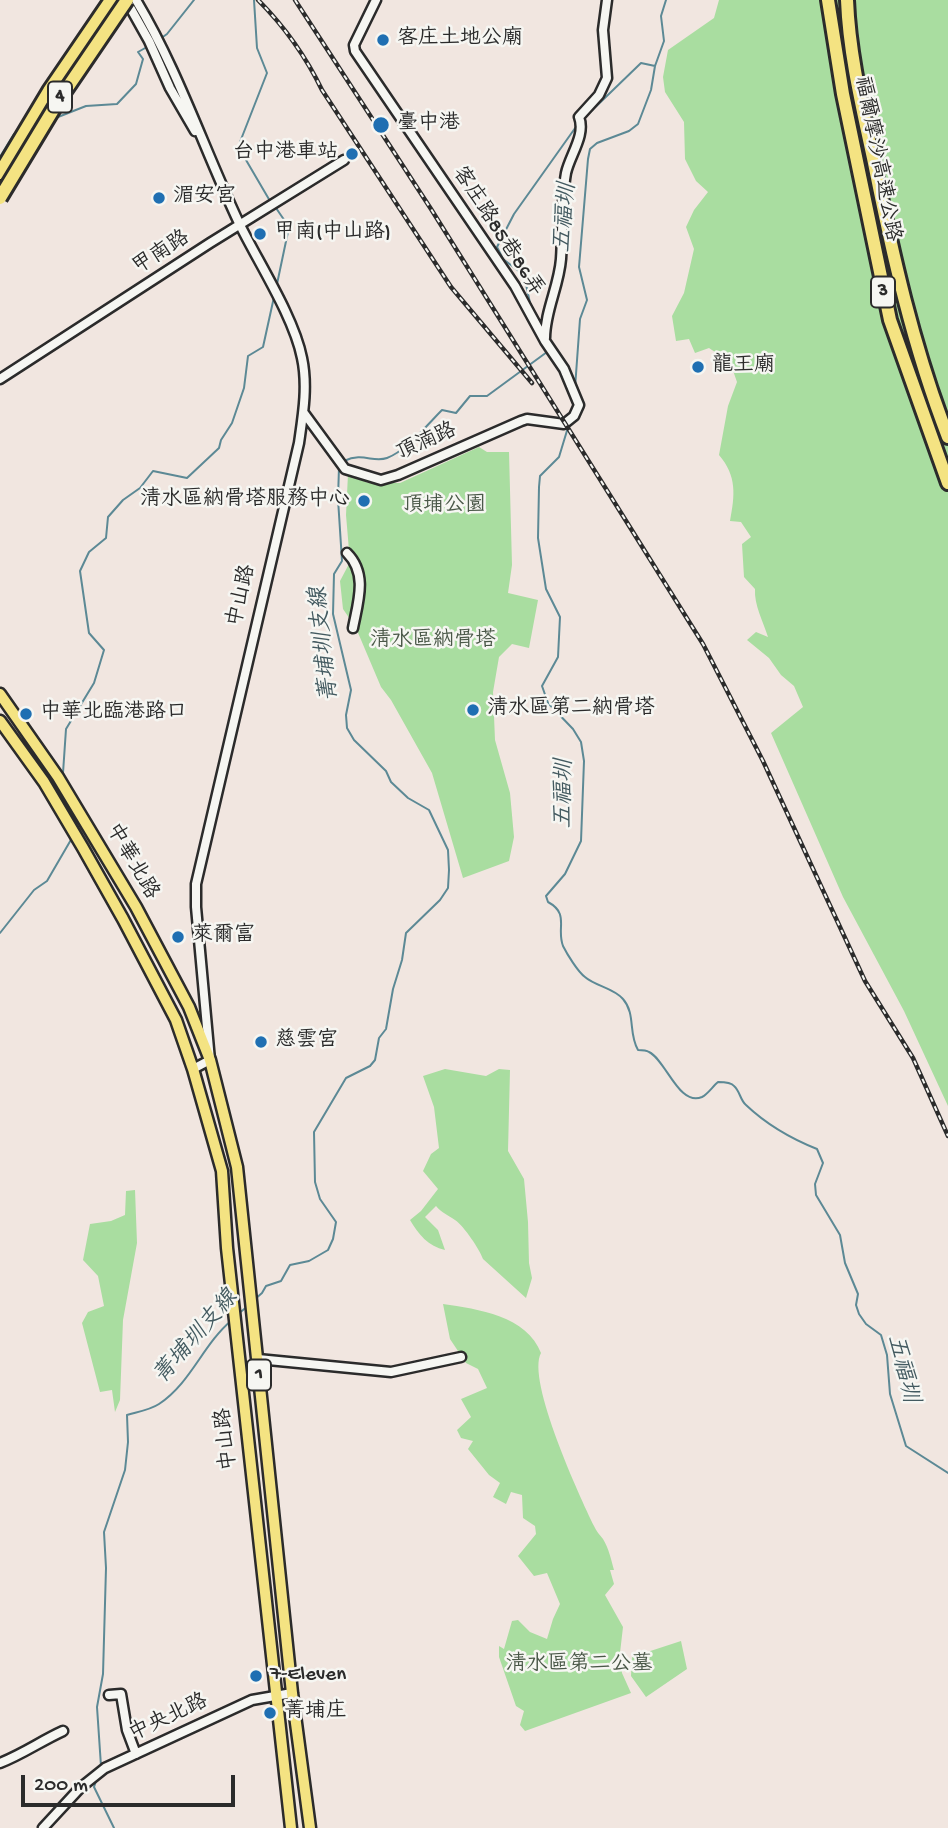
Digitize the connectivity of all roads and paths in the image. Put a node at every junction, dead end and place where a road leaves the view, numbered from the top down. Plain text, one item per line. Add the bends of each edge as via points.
1 (111, 0) edge
2 (126, 0) edge
3 (135, 0) edge
4 (376, 0) edge
5 (607, 0) edge
6 (828, 0) edge
7 (847, 0) edge
8 (210, 158) junction
9 (344, 160) dead end
10 (0, 173) edge
11 (0, 198) edge
12 (240, 225) junction
13 (545, 341) junction
14 (0, 379) edge
15 (304, 413) junction
16 (948, 437) edge
17 (948, 483) edge
18 (347, 553) dead end
19 (353, 628) dead end
20 (0, 694) edge
21 (0, 721) edge
22 (209, 1060) junction
23 (193, 1069) junction
24 (461, 1357) dead end
25 (258, 1359) junction
26 (292, 1693) junction
27 (109, 1695) dead end
28 (276, 1695) junction
29 (63, 1731) dead end
30 (136, 1754) junction
31 (0, 1763) edge
32 (43, 1828) edge
33 (291, 1828) edge
34 (310, 1828) edge

1 - 10 highway, 4
2 - 8 street
2 - 11 highway, 4, bridge
3 - 8 street
4 - 13 street, 客庄路85巷86弄 via 355,51 509,277
5 - 13 street via 603,30 607,78 579,117 581,132 567,169 562,200 561,259
6 - 17 highway, 福爾摩沙高速公路 / 3 via 890,320
7 - 16 highway, 福爾摩沙高速公路 / 3 via 859,93 891,250
8 - 12 street, 中山路
9 - 12 street, 甲南路
12 - 14 street, 甲南路
12 - 15 street, 中山路 via 302,356
13 - 15 street, 頂湳路 via 564,369 579,405 574,416 564,424 527,419 382,480 345,469
15 - 22 street, 中山路 via 196,884
18 - 19 street via 362,579
20 - 22 main road, 中華北路 / 1 via 58,777 136,907 189,1007
21 - 23 main road, 中華北路 / 1 via 44,782 123,919 176,1020
22 - 23 street
22 - 25 main road, 中山路 / 1 via 237,1167
23 - 28 main road, 中山路 / 1 via 222,1171
24 - 25 street via 391,1372
25 - 26 main road, 中山路 / 1
26 - 28 street, 中央北路
26 - 34 main road, 中山路 / 1
27 - 30 street via 121,1694
28 - 30 street, 中央北路 via 252,1700
28 - 33 main road, 中山路 / 1
29 - 31 street
30 - 32 street, 中央北路 via 92,1776

